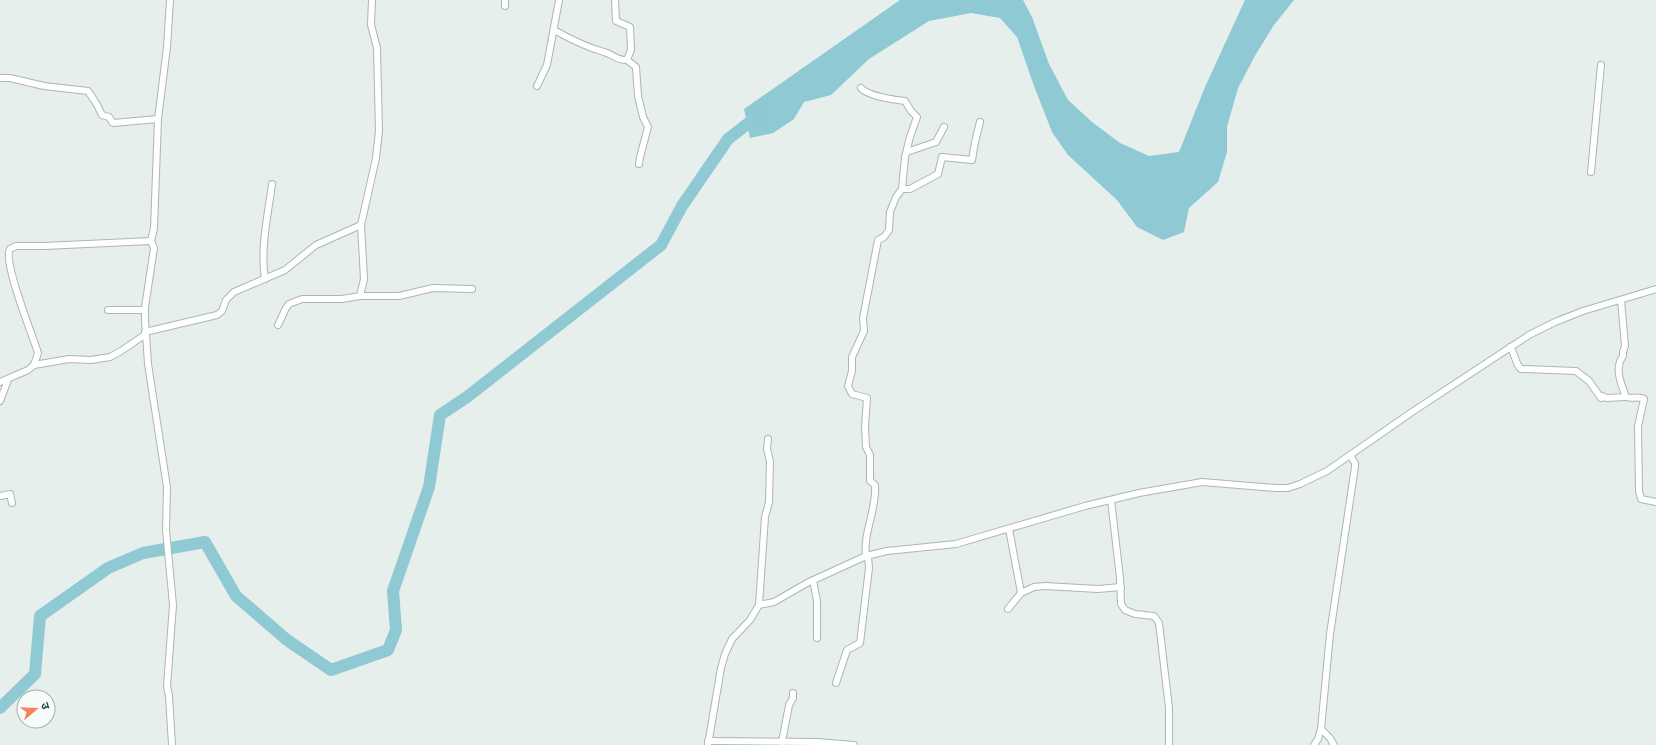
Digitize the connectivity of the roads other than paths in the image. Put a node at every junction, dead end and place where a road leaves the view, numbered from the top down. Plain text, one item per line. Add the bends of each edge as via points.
1 (170, 0) edge
2 (372, 0) edge
3 (559, 0) edge
4 (615, 0) edge
5 (554, 30) junction
6 (627, 60) junction
7 (1601, 64) dead end
8 (0, 78) edge
9 (538, 86) dead end
10 (861, 88) dead end
11 (158, 119) junction
12 (980, 122) dead end
13 (944, 127) dead end
14 (907, 152) junction
15 (639, 164) dead end
16 (1592, 172) dead end
17 (272, 184) dead end
18 (902, 189) junction
19 (361, 224) junction
20 (151, 241) junction
21 (265, 279) junction
22 (472, 289) dead end
23 (1656, 289) edge
24 (360, 296) junction
25 (1621, 304) junction
26 (108, 310) dead end
27 (145, 310) junction
28 (278, 326) dead end
29 (145, 333) junction
30 (1512, 350) junction
31 (34, 365) junction
32 (8, 380) junction
33 (0, 382) edge
34 (1626, 397) junction
35 (0, 401) edge
36 (768, 438) dead end
37 (1351, 456) junction
38 (0, 496) edge
39 (1656, 502) edge
40 (12, 503) dead end
41 (1112, 503) junction
42 (1009, 532) junction
43 (868, 558) junction
44 (814, 583) junction
45 (1121, 586) junction
46 (1021, 593) junction
47 (759, 605) junction
48 (1008, 609) dead end
49 (818, 638) dead end
50 (836, 684) dead end
51 (793, 693) dead end
52 (1321, 729) junction
53 (711, 742) edge
54 (782, 742) junction
55 (172, 745) edge
56 (854, 745) edge
57 (1169, 745) edge
58 (1314, 745) edge
59 (1334, 745) edge

1 - 11 street
2 - 19 street via 371,25 377,48 378,131 376,158
3 - 5 street
4 - 6 street via 616,21 630,27 631,50
5 - 6 street via 596,50
5 - 9 street via 547,64
6 - 15 street via 637,70 638,96 648,127
7 - 16 street
8 - 11 street via 88,91 102,115 109,116 113,123
10 - 14 street via 864,92 905,101 917,117
11 - 20 street
12 - 18 street via 972,160 942,157 938,174 910,189
13 - 14 street via 936,142
14 - 18 street
17 - 21 street via 264,245
18 - 43 street via 890,212 889,230 878,240 863,318 864,331 852,357 848,386 852,394 867,398 866,447 870,455 870,482 875,485 876,494 865,548
19 - 21 street via 323,241 290,267
19 - 24 street via 364,278
20 - 27 street via 154,248
20 - 31 street via 16,246 10,249 7,256 38,353
21 - 29 street via 228,296 222,311 217,315
22 - 24 street via 433,288 398,296
23 - 25 street
24 - 28 street via 298,300 289,304
25 - 30 street via 1583,311 1555,322
25 - 34 street via 1625,346 1619,362 1619,372 1620,383
26 - 27 street
27 - 29 street
29 - 31 street via 110,357
29 - 55 street via 167,476 166,530 173,613 167,686
30 - 34 street via 1521,369 1576,371 1589,381 1601,398
30 - 37 street
31 - 32 street
32 - 33 street
32 - 35 street
34 - 39 street via 1644,399 1638,426 1639,491 1641,499
36 - 47 street via 769,502 765,518
37 - 41 street via 1313,479 1288,488 1202,482 1176,486
37 - 52 street via 1355,463 1330,634
38 - 40 street via 10,494
41 - 42 street
41 - 45 street
42 - 43 street via 950,546 894,550
42 - 46 street
43 - 44 street
43 - 50 street via 860,643 847,650
44 - 47 street via 774,602
44 - 49 street
45 - 46 street via 1098,589 1039,586
45 - 57 street via 1121,604 1125,610 1154,616 1159,622 1169,708
46 - 48 street
47 - 53 street via 750,620 732,639 725,654
51 - 54 street
52 - 58 street
52 - 59 street
53 - 54 street
54 - 56 street

